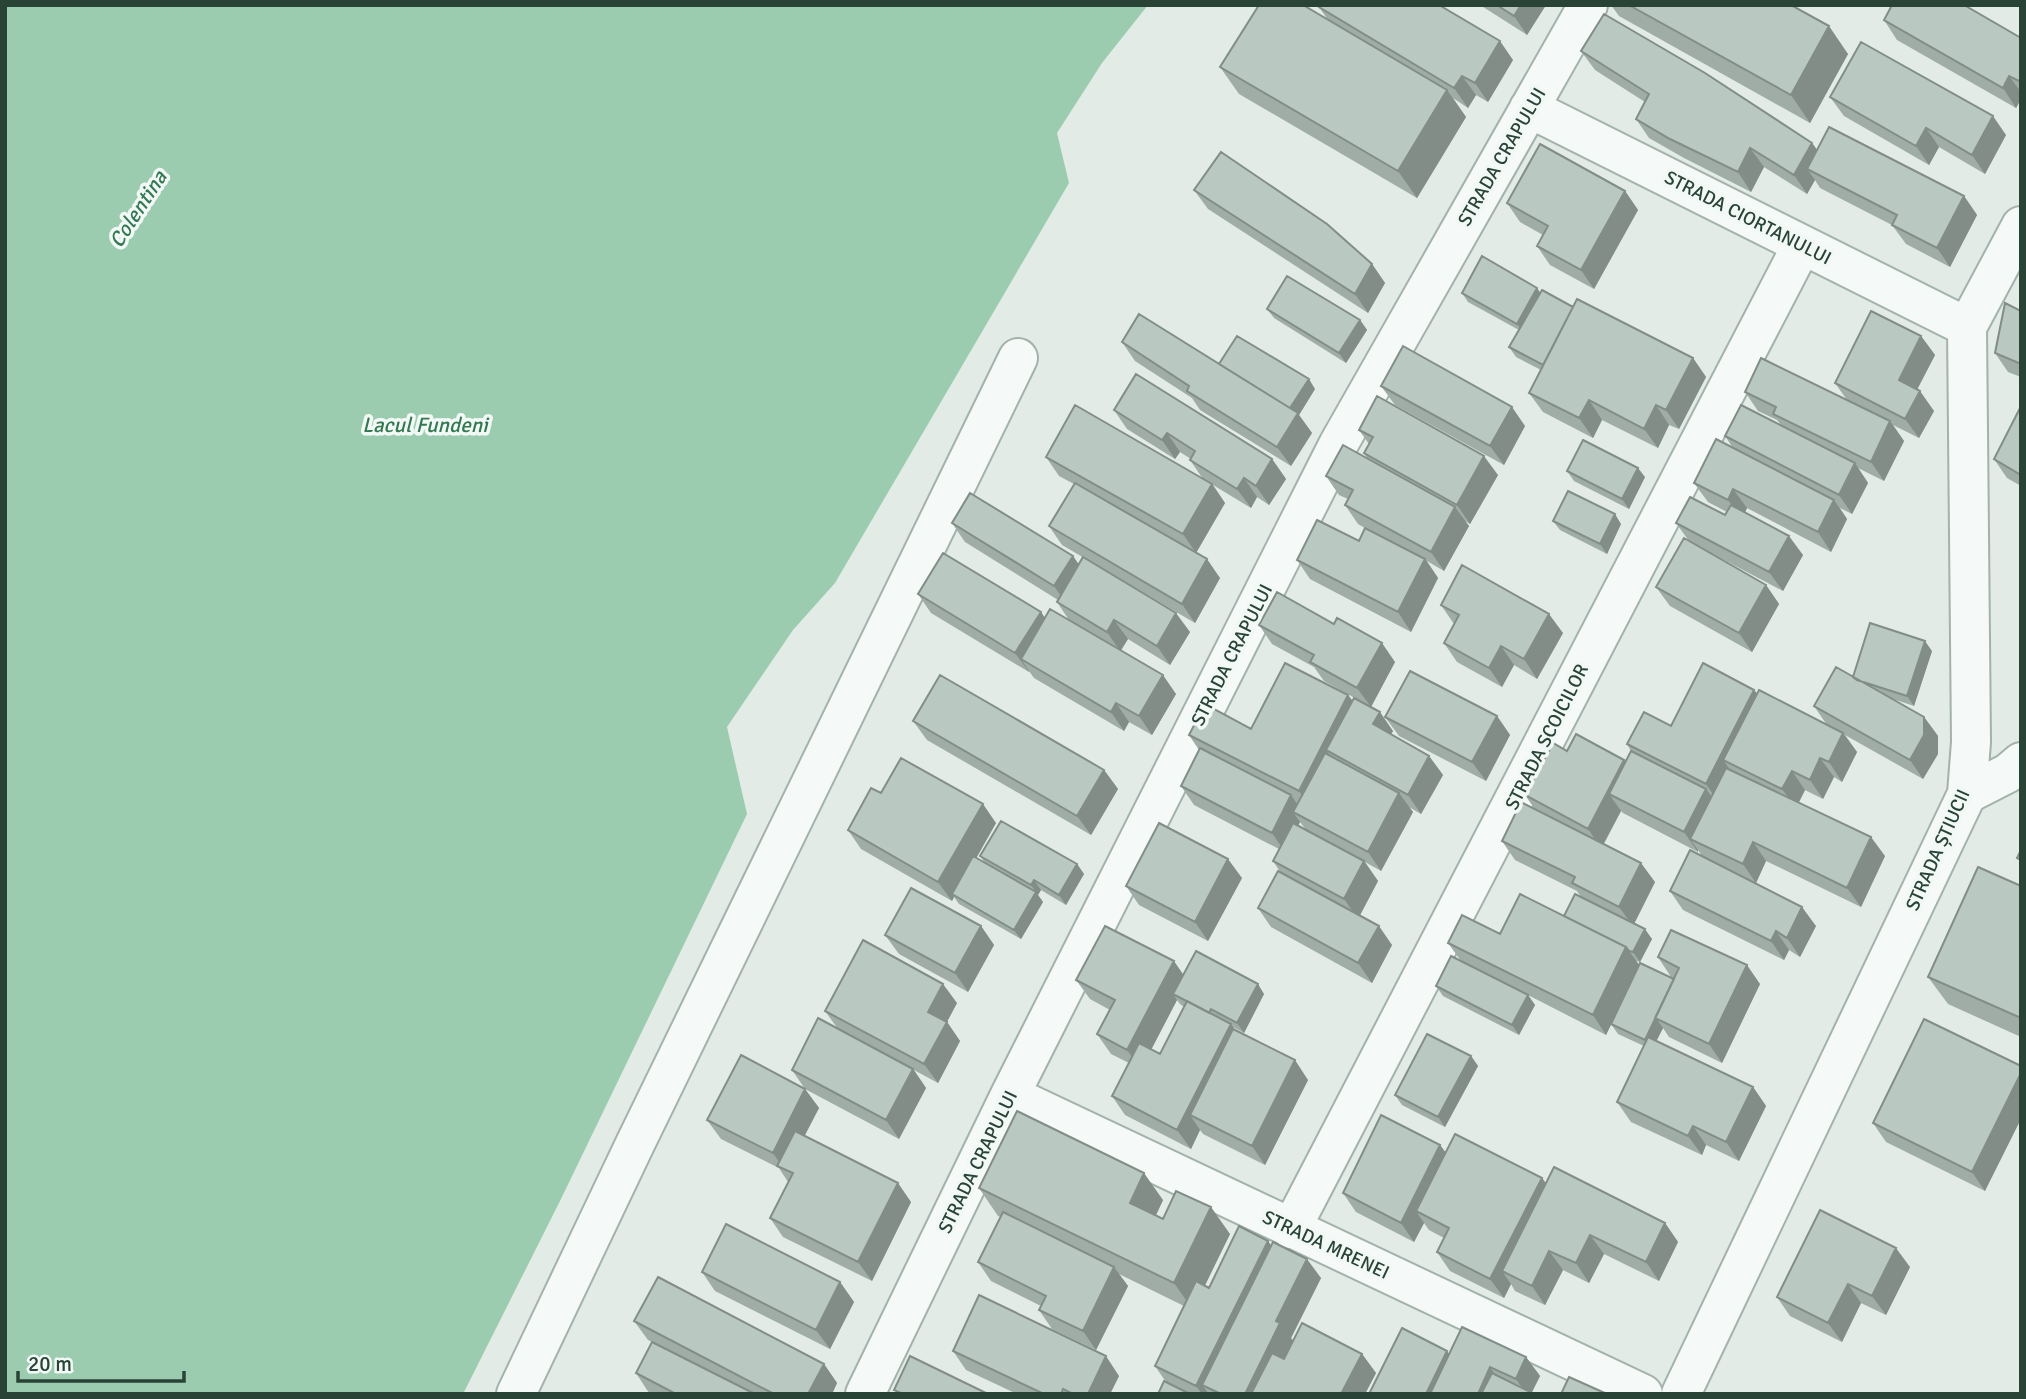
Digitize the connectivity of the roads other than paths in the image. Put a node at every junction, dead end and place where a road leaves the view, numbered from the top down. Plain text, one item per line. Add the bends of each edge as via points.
1 (1588, 5) edge
2 (1529, 108) junction
3 (2021, 226) edge
4 (1802, 245) junction
5 (1967, 327) junction
6 (1018, 358) dead end
7 (2021, 762) edge
8 (1967, 794) junction
9 (1010, 1095) junction
10 (1291, 1229) junction
11 (516, 1394) edge
12 (865, 1394) edge
13 (1643, 1394) edge
14 (1681, 1394) edge

1 - 2 street, STRADA CRAPULUI
2 - 4 street, STRADA CIORTANULUI
2 - 9 street, STRADA CRAPULUI via 1338,446
3 - 5 street, STRADA ȘTIUCII
4 - 5 street, STRADA CIORTANULUI
4 - 10 street, STRADA SCOICILOR
5 - 8 street, STRADA ȘTIUCII via 1971,742
6 - 11 street
7 - 8 street
8 - 14 street, STRADA ȘTIUCII
9 - 10 street, STRADA MRENEI
9 - 12 street, STRADA CRAPULUI
10 - 13 street, STRADA MRENEI

